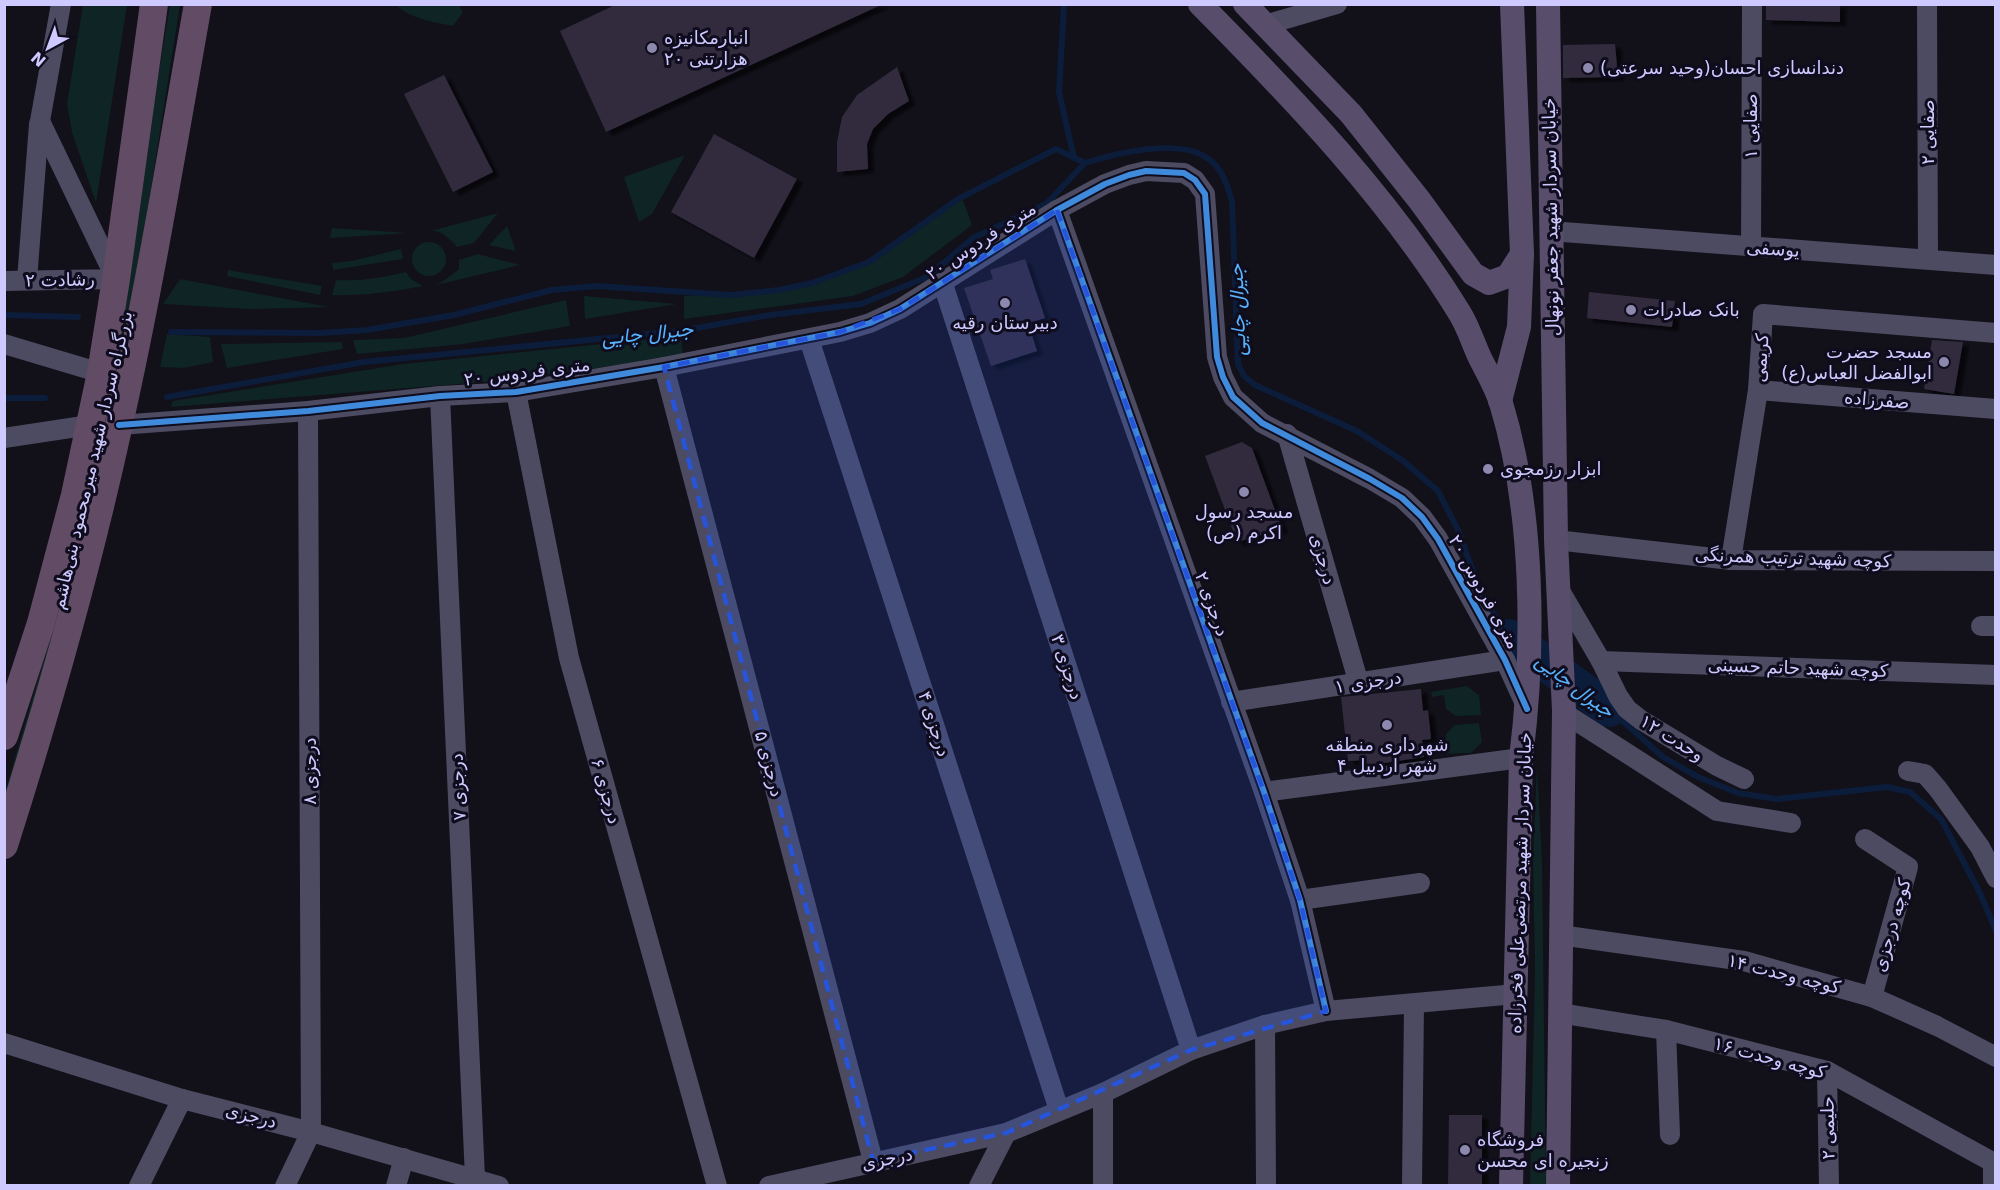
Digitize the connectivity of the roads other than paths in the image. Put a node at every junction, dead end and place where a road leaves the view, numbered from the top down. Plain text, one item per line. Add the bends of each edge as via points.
1 (61, 4) edge
2 (154, 4) edge
3 (198, 4) edge
4 (1200, 4) edge
5 (1245, 4) edge
6 (1337, 4) edge
7 (1512, 4) edge
8 (1548, 4) edge
9 (1752, 4) edge
10 (1927, 4) edge
11 (1265, 26) junction
12 (40, 121) junction
13 (1057, 210) junction
14 (1550, 231) junction
15 (1751, 247) junction
16 (1522, 254) junction
17 (1928, 259) junction
18 (1995, 265) edge
19 (116, 279) junction
20 (27, 280) junction
21 (4, 281) edge
22 (943, 284) junction
23 (1995, 333) edge
24 (809, 339) junction
25 (4, 344) edge
26 (664, 367) junction
27 (101, 374) junction
28 (1758, 390) junction
29 (516, 392) junction
30 (440, 396) junction
31 (1500, 401) junction
32 (1995, 409) edge
33 (308, 411) junction
34 (119, 424) junction
35 (90, 425) junction
36 (1554, 430) joint
37 (1287, 434) junction
38 (4, 438) edge
39 (1556, 540) junction
40 (1731, 560) junction
41 (1995, 561) edge
42 (1559, 594) junction
43 (1505, 660) junction
44 (1601, 661) junction
45 (1995, 675) edge
46 (1359, 684) junction
47 (1231, 702) junction
48 (1527, 708) junction
49 (1564, 712) junction
50 (4, 736) edge
51 (1521, 758) junction
52 (1908, 771) dead end
53 (1744, 779) dead end
54 (1264, 792) junction
55 (1791, 823) dead end
56 (1865, 839) dead end
57 (1988, 843) edge
58 (4, 845) edge
59 (1995, 878) edge
60 (1420, 883) dead end
61 (1300, 900) junction
62 (1560, 934) junction
63 (1516, 994) junction
64 (1872, 997) junction
65 (1414, 1004) junction
66 (1326, 1011) junction
67 (1559, 1013) junction
68 (1265, 1025) junction
69 (1666, 1030) junction
70 (4, 1043) edge
71 (1191, 1050) junction
72 (1994, 1053) edge
73 (1827, 1071) junction
74 (1103, 1093) junction
75 (182, 1098) junction
76 (1059, 1110) junction
77 (311, 1132) junction
78 (1006, 1133) junction
79 (1670, 1135) dead end
80 (404, 1158) junction
81 (873, 1161) junction
82 (1994, 1164) edge
83 (475, 1178) junction
84 (139, 1185) edge
85 (285, 1185) edge
86 (396, 1185) edge
87 (499, 1185) edge
88 (717, 1185) edge
89 (769, 1185) edge
90 (979, 1185) edge
91 (1103, 1185) edge
92 (1266, 1185) edge
93 (1412, 1185) edge
94 (1511, 1185) edge
95 (1558, 1185) edge
96 (1829, 1185) edge
97 (1993, 1185) edge

1 - 12 street
2 - 19 highway, بزرگراه سردار شهید میرمحمود بنی‌هاشم
3 - 34 highway, بزرگراه سردار شهید میرمحمود بنی‌هاشم
4 - 31 main road, خیابان سردار شهید مرتضی‌علی فخرزاده via 1340,153 1412,243 1460,314
5 - 11 main road
6 - 11 street
7 - 16 main road, خیابان سردار شهید جعفر نونهال
8 - 14 main road, خیابان سردار شهید جعفر نونهال
9 - 15 street, صفایی ۱
10 - 17 street, صفایی ۲
11 - 16 main road via 1351,114 1473,274 1489,283 1509,276
12 - 19 street
12 - 20 street
13 - 22 street, ۲۰ متری فردوس
13 - 37 street, ۲۰ متری فردوس via 1106,184 1146,171 1184,173 1195,180 1205,194 1208,210 1217,357 1222,377 1247,411
13 - 47 street, درجزی ۲
14 - 15 street, یوسفی
14 - 36 main road, خیابان سردار شهید جعفر نونهال
15 - 17 street, یوسفی
16 - 31 main road, خیابان سردار شهید جعفر نونهال via 1519,327
17 - 18 street, یوسفی
19 - 20 street, رشادت ۲
19 - 27 highway, بزرگراه سردار شهید میرمحمود بنی‌هاشم
20 - 21 street, رشادت ۲
22 - 24 street, ۲۰ متری فردوس via 870,322
22 - 71 street, درجزی ۳
23 - 28 street, کریمی via 1764,314
24 - 26 street, ۲۰ متری فردوس
24 - 76 street, درجزی ۴
25 - 27 street
26 - 29 street, ۲۰ متری فردوس
26 - 81 street, درجزی ۵
27 - 35 highway, بزرگراه سردار شهید میرمحمود بنی‌هاشم
28 - 32 street, صفرزاده
28 - 40 street, کریمی
29 - 30 street, ۲۰ متری فردوس
29 - 88 street, درجزی ۶ via 569,658
30 - 33 street, ۲۰ متری فردوس
30 - 83 street, درجزی ۷
31 - 48 main road, خیابان سردار شهید مرتضی‌علی فخرزاده via 1526,536
33 - 34 street, ۲۰ متری فردوس
33 - 77 street, درجزی ۸
34 - 58 highway, بزرگراه سردار شهید میرمحمود بنی‌هاشم via 49,700
35 - 38 street
35 - 50 highway, بزرگراه سردار شهید میرمحمود بنی‌هاشم via 41,623
36 - 39 main road, خیابان سردار شهید مرتضی‌علی فخرزاده
37 - 43 street, ۲۰ متری فردوس via 1402,498 1422,517
37 - 46 street, درجزی
39 - 40 street, کوچه شهید ترتیب همرنگی
39 - 42 main road, خیابان سردار شهید مرتضی‌علی فخرزاده
40 - 41 street, کوچه شهید ترتیب همرنگی
42 - 44 street, وحدت ۱۲
42 - 49 main road, خیابان سردار شهید مرتضی‌علی فخرزاده
43 - 46 street, درجزی ۱
43 - 48 street, ۲۰ متری فردوس
44 - 45 street, کوچه شهید حاتم حسینی
44 - 53 street, وحدت ۱۲ via 1627,709
46 - 47 street, درجزی ۱
47 - 54 street, درجزی ۲
48 - 51 main road, خیابان سردار شهید مرتضی‌علی فخرزاده
49 - 55 street via 1717,811
49 - 62 main road, خیابان سردار شهید مرتضی‌علی فخرزاده
51 - 54 street
51 - 63 main road, خیابان سردار شهید مرتضی‌علی فخرزاده
52 - 57 street via 1925,774
54 - 61 street, درجزی ۲
56 - 64 street, کوچه درجزی via 1908,867
57 - 59 street
60 - 61 street
61 - 66 street, درجزی ۲
62 - 64 street, کوچه وحدت ۱۴ via 1744,961
62 - 67 main road, خیابان سردار شهید مرتضی‌علی فخرزاده
63 - 65 street, درجزی
63 - 94 main road, خیابان سردار شهید مرتضی‌علی فخرزاده
64 - 72 street, کوچه وحدت ۱۴
65 - 66 street, درجزی
65 - 93 street
66 - 68 street, درجزی
67 - 69 street, کوچه وحدت ۱۶
67 - 95 main road, خیابان سردار شهید مرتضی‌علی فخرزاده
68 - 71 street, درجزی
68 - 92 street
69 - 73 street, کوچه وحدت ۱۶
69 - 79 street
70 - 75 street, درجزی
71 - 74 street, درجزی
73 - 82 street, کوچه وحدت ۱۶
73 - 96 street, حلیمی ۲
74 - 76 street, درجزی
74 - 91 street
75 - 77 street, درجزی
75 - 84 street
76 - 78 street, درجزی
77 - 80 street, درجزی
77 - 85 street
78 - 81 street, درجزی
78 - 90 street
80 - 83 street, درجزی
80 - 86 street
81 - 89 street, درجزی
82 - 97 street
83 - 87 street, درجزی

